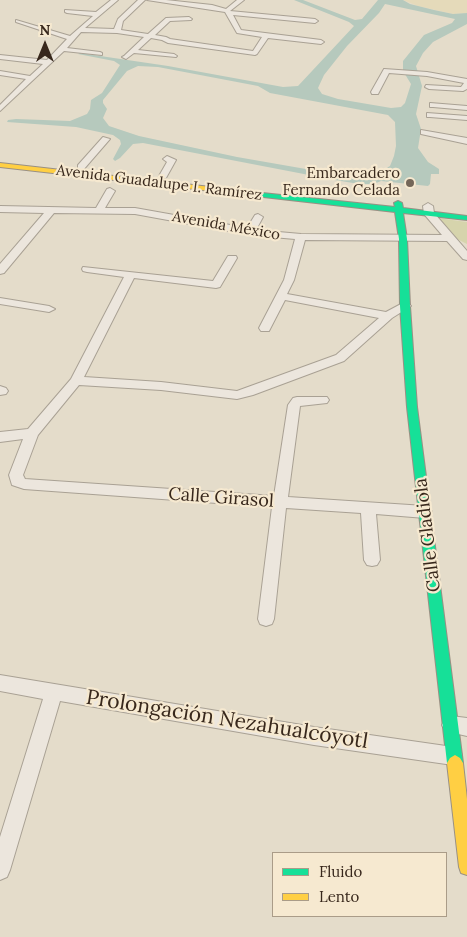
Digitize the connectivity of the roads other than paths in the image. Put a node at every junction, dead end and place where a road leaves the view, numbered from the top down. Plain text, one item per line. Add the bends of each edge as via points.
1 (115, 0) edge
2 (142, 0) edge
3 (150, 0) edge
4 (217, 0) edge
5 (241, 0) edge
6 (212, 7) junction
7 (67, 11) dead end
8 (228, 12) junction
9 (96, 14) junction
10 (189, 19) dead end
11 (315, 21) dead end
12 (18, 22) dead end
13 (79, 30) junction
14 (117, 31) junction
15 (148, 35) junction
16 (266, 35) junction
17 (72, 39) junction
18 (321, 42) dead end
19 (62, 50) junction
20 (132, 51) junction
21 (100, 54) dead end
22 (174, 56) dead end
23 (0, 57) edge
24 (126, 58) dead end
25 (48, 62) junction
26 (0, 73) edge
27 (32, 78) junction
28 (467, 82) edge
29 (429, 87) dead end
30 (375, 92) dead end
31 (4, 102) edge
32 (433, 104) dead end
33 (467, 108) edge
34 (0, 109) edge
35 (430, 115) dead end
36 (467, 118) edge
37 (424, 132) dead end
38 (106, 139) dead end
39 (467, 141) edge
40 (0, 157) edge
41 (167, 159) dead end
42 (0, 165) edge
43 (82, 167) junction
44 (163, 176) junction
45 (110, 192) dead end
46 (398, 207) junction
47 (0, 209) edge
48 (99, 210) junction
49 (428, 210) junction
50 (467, 210) edge
51 (50, 211) junction
52 (258, 217) dead end
53 (467, 218) edge
54 (250, 232) junction
55 (301, 237) junction
56 (452, 238) junction
57 (403, 239) junction
58 (467, 256) edge
59 (232, 258) dead end
60 (88, 269) dead end
61 (0, 271) edge
62 (130, 275) junction
63 (280, 296) junction
64 (0, 300) edge
65 (405, 306) junction
66 (49, 310) dead end
67 (388, 316) junction
68 (265, 328) dead end
69 (76, 381) junction
70 (323, 400) dead end
71 (32, 433) junction
72 (0, 437) edge
73 (280, 502) junction
74 (368, 509) junction
75 (425, 512) junction
76 (372, 560) dead end
77 (266, 619) dead end
78 (0, 683) edge
79 (54, 692) junction
80 (459, 726) edge
81 (453, 756) junction
82 (462, 775) edge
83 (467, 867) edge
84 (0, 870) edge

1 - 9 street
2 - 14 street via 120,20
3 - 6 street
4 - 6 street
5 - 8 street
6 - 8 street
7 - 9 street
8 - 11 street
8 - 16 street via 239,32
9 - 13 street
10 - 15 street via 168,19
12 - 17 street
13 - 14 street
13 - 17 street
14 - 15 street
15 - 16 street via 168,41 255,53
15 - 20 street
16 - 18 street
17 - 19 street
19 - 21 street
19 - 25 street
20 - 22 street
20 - 24 street
23 - 25 street
25 - 27 street
26 - 27 street
27 - 31 street
28 - 29 street via 463,89
28 - 30 street via 387,71
31 - 34 street
32 - 33 street
35 - 36 street
37 - 39 street
38 - 43 street
40 - 43 main road, Avenida Guadalupe I. Ramírez
41 - 44 street via 172,160
42 - 46 main road, Avenida Guadalupe I. Ramírez
43 - 44 main road, Avenida Guadalupe I. Ramírez
44 - 46 main road, Avenida Guadalupe I. Ramírez
45 - 48 street
46 - 49 main road, Avenida Guadalupe I. Ramírez
46 - 57 main road, Calle Gladiola
47 - 51 street, Avenida México
48 - 51 street, Avenida México
48 - 54 street, Avenida México via 157,214
49 - 50 main road
49 - 53 main road, Avenida Guadalupe I. Ramírez
49 - 56 street
51 - 61 street
52 - 54 street
54 - 55 street, Avenida México
55 - 57 street, Avenida México
55 - 63 street via 289,280
56 - 57 street, Avenida México
56 - 58 street
57 - 65 main road, Calle Gladiola
59 - 62 street via 216,285
60 - 62 street
62 - 69 street
63 - 67 street
63 - 68 street
64 - 66 street
65 - 67 street
65 - 75 main road, Calle Gladiola via 412,408
67 - 69 street via 340,358 237,395
69 - 71 street
70 - 73 street via 297,401 294,405
71 - 72 street
71 - 73 street, Calle Girasol via 16,474 17,481 24,484
73 - 74 street, Calle Girasol
73 - 77 street
74 - 75 street, Calle Girasol
74 - 76 street
75 - 80 main road, Calle Gladiola
78 - 79 street, Prolongación Nezahualcóyotl
79 - 81 street, Prolongación Nezahualcóyotl
79 - 84 street
80 - 81 main road, Calle Gladiola
81 - 82 main road, Calle Gladiola
82 - 83 main road, Calle Gladiola

